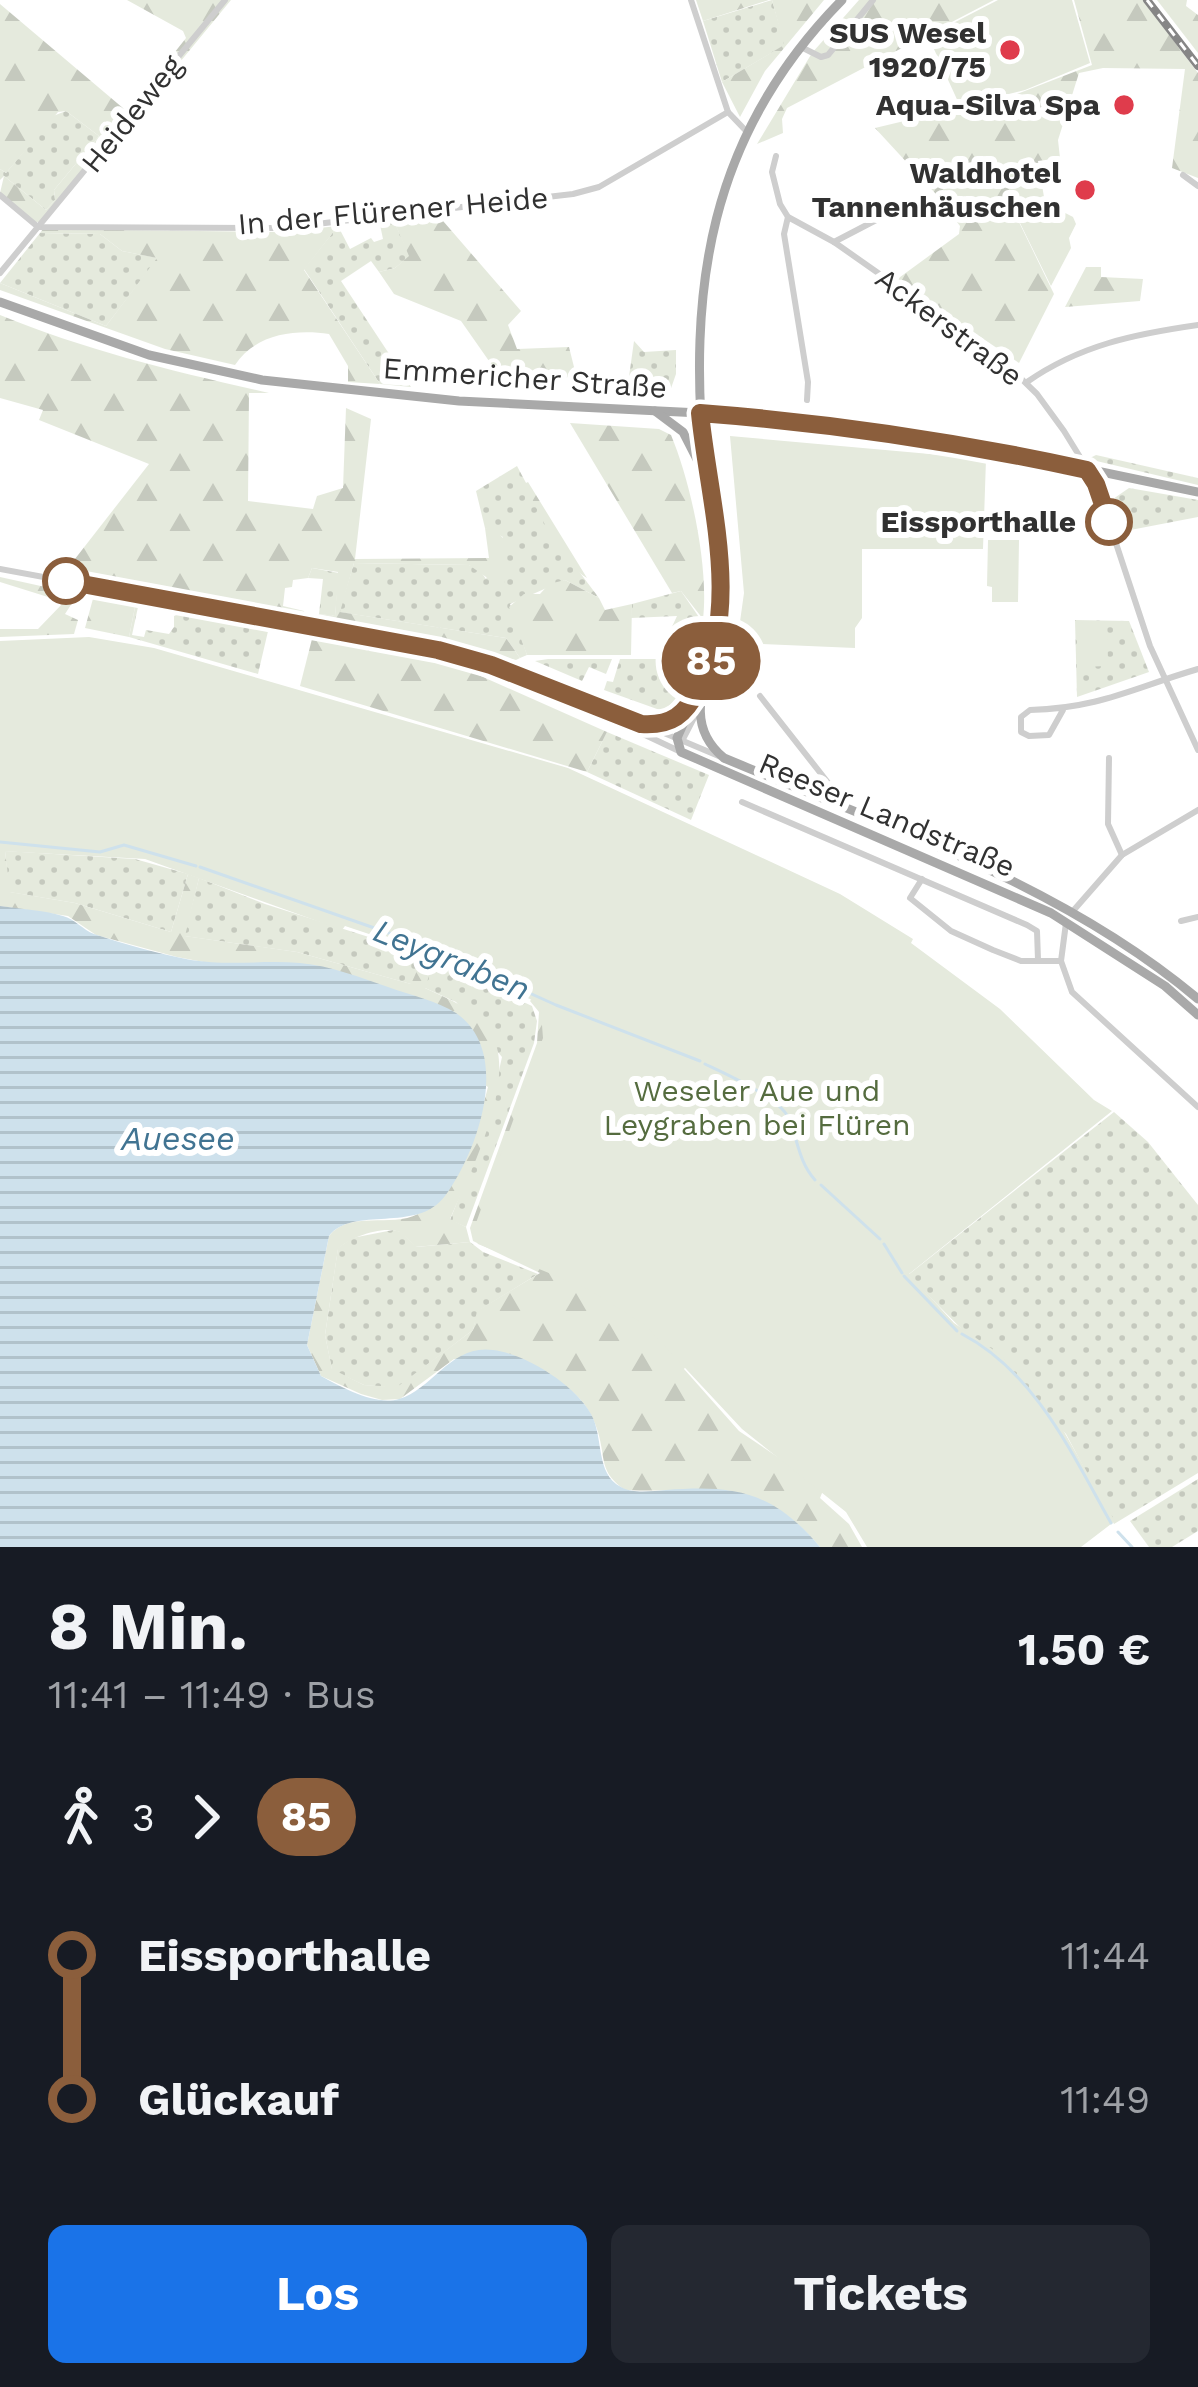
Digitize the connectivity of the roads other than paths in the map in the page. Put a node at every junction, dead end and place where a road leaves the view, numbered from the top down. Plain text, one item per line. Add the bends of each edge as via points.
1 (225, 0) edge
2 (691, 0) edge
3 (842, 0) edge
4 (873, 0) edge
5 (802, 47) junction
6 (728, 112) junction
7 (748, 133) junction
8 (776, 156) dead end
9 (1184, 175) dead end
10 (1198, 186) edge
11 (0, 195) edge
12 (905, 206) dead end
13 (788, 217) junction
14 (38, 227) junction
15 (833, 242) junction
16 (0, 273) edge
17 (0, 302) edge
18 (1198, 326) edge
19 (1026, 382) junction
20 (807, 400) dead end
21 (654, 411) junction
22 (700, 413) junction
23 (1087, 470) junction
24 (706, 476) junction
25 (1198, 492) edge
26 (0, 569) edge
27 (1198, 669) edge
28 (1164, 679) junction
29 (542, 686) junction
30 (760, 696) dead end
31 (693, 709) junction
32 (1063, 710) junction
33 (641, 724) junction
34 (677, 745) junction
35 (1198, 750) edge
36 (724, 758) junction
37 (1108, 758) dead end
38 (742, 802) dead end
39 (829, 803) junction
40 (1198, 810) edge
41 (1122, 855) junction
42 (922, 879) junction
43 (1073, 911) junction
44 (1198, 917) edge
45 (1181, 921) dead end
46 (1067, 922) junction
47 (1038, 960) junction
48 (1060, 961) junction
49 (1198, 999) edge
50 (1198, 1015) edge
51 (1198, 1107) edge

1 - 14 street, Heideweg
2 - 6 street
3 - 5 main road
4 - 5 street via 828,55
5 - 7 main road
6 - 7 street
6 - 14 street, In der Flürener Heide via 573,194 282,228
7 - 22 main road via 707,254
8 - 13 street via 772,172
9 - 10 street
11 - 14 street
12 - 15 street, Ackerstraße
13 - 15 street, Ackerstraße
13 - 20 street
14 - 16 street, Heideweg
15 - 19 street, Ackerstraße
17 - 21 main road, Emmericher Straße via 149,355 262,380
18 - 19 street via 1098,344
19 - 23 street, Ackerstraße
21 - 22 main road, Emmericher Straße
21 - 24 main road via 683,432
22 - 23 main road, Emmericher Straße via 977,446
22 - 24 main road
23 - 25 main road, Emmericher Straße
23 - 28 street, Ackerstraße
24 - 31 main road via 722,574 717,645
26 - 29 street, Reeser Landstraße via 438,650
27 - 28 street
28 - 32 street
28 - 35 street, Ackerstraße
29 - 33 street, Reeser Landstraße
29 - 34 street, Reeser Landstraße
30 - 39 street, Reeser Landstraße via 833,789
31 - 33 street via 670,722
31 - 34 main road
31 - 36 main road
32 - 32 street via 1049,735 1021,732 1026,711
33 - 34 street, Reeser Landstraße
34 - 36 street, Reeser Landstraße
34 - 46 main road, Reeser Landstraße
36 - 39 main road, Reeser Landstraße
37 - 41 street via 1108,824
38 - 42 street
39 - 43 main road, Reeser Landstraße
40 - 41 street
41 - 43 street
42 - 47 street via 1037,931
42 - 47 street via 910,898 934,920 1021,961
43 - 46 main road
43 - 49 main road, Reeser Landstraße
44 - 45 street
46 - 48 street
46 - 50 main road, Reeser Landstraße
47 - 48 street
48 - 51 street via 1085,1006

